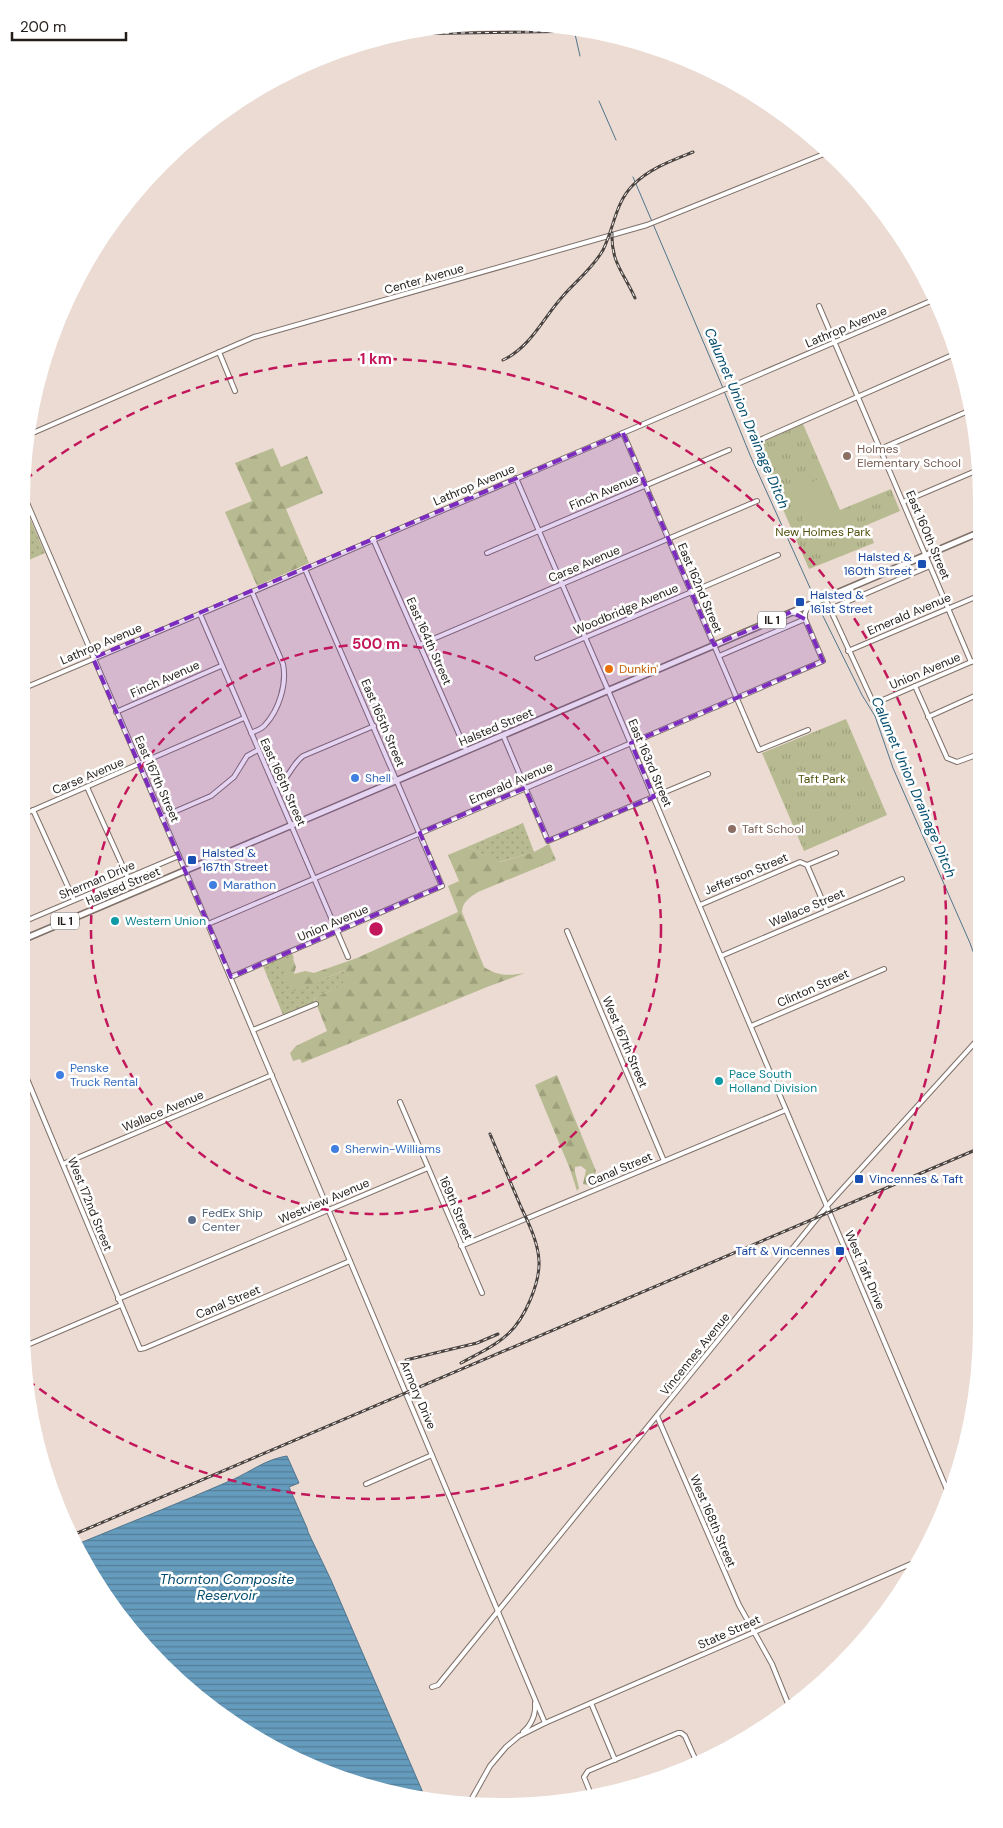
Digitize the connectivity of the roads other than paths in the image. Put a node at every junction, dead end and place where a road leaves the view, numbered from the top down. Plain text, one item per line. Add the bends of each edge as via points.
1 (821, 155) edge
2 (928, 302) edge
3 (819, 306) dead end
4 (835, 343) junction
5 (220, 352) junction
6 (950, 356) edge
7 (235, 391) dead end
8 (858, 397) junction
9 (964, 413) edge
10 (35, 432) edge
11 (623, 433) junction
12 (753, 443) dead end
13 (880, 449) junction
14 (729, 450) dead end
15 (972, 473) edge
16 (516, 478) junction
17 (646, 486) junction
18 (757, 501) dead end
19 (903, 502) junction
20 (30, 510) edge
21 (539, 531) junction
22 (973, 534) edge
23 (373, 539) junction
24 (668, 539) junction
25 (487, 553) dead end
26 (778, 555) dead end
27 (925, 555) junction
28 (930, 566) junction
29 (305, 569) junction
30 (562, 584) junction
31 (252, 592) junction
32 (691, 592) junction
33 (825, 598) junction
34 (973, 598) edge
35 (810, 604) junction
36 (830, 609) junction
37 (948, 609) junction
38 (791, 612) junction
39 (200, 614) junction
40 (805, 619) junction
41 (585, 637) junction
42 (420, 645) junction
43 (714, 645) junction
44 (848, 651) junction
45 (718, 656) junction
46 (93, 658) junction
47 (537, 658) dead end
48 (971, 662) joint
49 (221, 666) junction
50 (30, 686) edge
51 (915, 686) junction
52 (608, 690) junction
53 (973, 696) edge
54 (736, 698) junction
55 (116, 712) junction
56 (928, 716) junction
57 (244, 718) junction
58 (374, 726) junction
59 (808, 730) dead end
60 (251, 734) junction
61 (503, 735) junction
62 (631, 743) junction
63 (258, 750) junction
64 (466, 750) junction
65 (973, 756) edge
66 (139, 765) junction
67 (708, 774) dead end
68 (397, 780) junction
69 (274, 786) junction
70 (87, 787) junction
71 (525, 788) junction
72 (654, 797) junction
73 (33, 810) junction
74 (30, 811) edge
75 (162, 817) junction
76 (291, 825) junction
77 (420, 833) junction
78 (836, 853) dead end
79 (179, 856) junction
80 (807, 865) junction
81 (185, 870) junction
82 (128, 878) junction
83 (314, 878) junction
84 (902, 879) dead end
85 (442, 886) joint
86 (74, 900) junction
87 (700, 905) junction
88 (827, 911) junction
89 (30, 917) edge
90 (208, 924) junction
91 (567, 931) dead end
92 (337, 932) junction
93 (30, 936) edge
94 (721, 956) junction
95 (348, 957) dead end
96 (884, 969) dead end
97 (231, 977) junction
98 (316, 1004) dead end
99 (751, 1026) junction
100 (253, 1030) junction
101 (973, 1045) edge
102 (764, 1056) joint
103 (272, 1075) junction
104 (30, 1086) edge
105 (400, 1102) dead end
106 (786, 1110) junction
107 (664, 1161) junction
108 (63, 1164) junction
109 (428, 1168) junction
110 (827, 1206) junction
111 (329, 1210) junction
112 (461, 1246) junction
113 (350, 1261) junction
114 (482, 1294) dead end
115 (118, 1300) junction
116 (121, 1305) junction
117 (31, 1343) edge
118 (140, 1349) joint
119 (657, 1416) junction
120 (432, 1455) junction
121 (366, 1484) dead end
122 (945, 1485) edge
123 (908, 1565) edge
124 (498, 1611) junction
125 (754, 1632) junction
126 (432, 1687) dead end
127 (535, 1698) junction
128 (787, 1702) edge
129 (591, 1703) junction
130 (545, 1723) junction
131 (519, 1736) junction
132 (694, 1756) edge
133 (615, 1760) junction
134 (589, 1790) edge
135 (473, 1797) edge

1 - 5 street, Center Avenue via 647,225 254,337
2 - 4 street, Lathrop Avenue
3 - 4 street, East 160th Street
4 - 8 street, East 160th Street
4 - 11 street, Lathrop Avenue
5 - 7 street
5 - 10 street, Center Avenue
6 - 8 street
8 - 12 street
8 - 13 street, East 160th Street
9 - 13 street
11 - 16 street, Lathrop Avenue
11 - 17 street, East 162nd Street
13 - 19 street, East 160th Street
14 - 17 street, Finch Avenue
15 - 19 street
16 - 21 street, East 163rd Street
16 - 23 street, Lathrop Avenue
17 - 21 street, Finch Avenue
17 - 24 street, East 162nd Street
18 - 24 street, Carse Avenue
19 - 27 street, East 160th Street
20 - 46 street, East 167th Street
21 - 25 street, Finch Avenue
21 - 30 street, East 163rd Street
22 - 27 main road, Halsted Street / IL 1
23 - 29 street, Lathrop Avenue
23 - 42 street, East 164th Street
24 - 30 street, Carse Avenue
24 - 32 street, East 162nd Street
26 - 32 street, Woodbridge Avenue
27 - 28 street, East 160th Street
27 - 33 main road, Halsted Street / IL 1
28 - 36 street
28 - 37 street, East 160th Street
29 - 31 street, Lathrop Avenue
29 - 58 street, East 165th Street
30 - 41 street, East 163rd Street
30 - 42 street, Carse Avenue
31 - 39 street, Lathrop Avenue
31 - 60 street via 285,674 276,707 265,726
32 - 41 street, Woodbridge Avenue
32 - 43 street, East 162nd Street
33 - 35 main road, Halsted Street / IL 1
33 - 36 street
34 - 37 street, Emerald Avenue
35 - 38 main road, Halsted Street / IL 1
35 - 40 street
36 - 44 street
37 - 44 street, Emerald Avenue
37 - 48 street, East 160th Street
38 - 40 street
38 - 43 main road, Halsted Street / IL 1
39 - 46 street, Lathrop Avenue
39 - 49 street, East 166th Street
40 - 45 street
40 - 54 street, Emerald Avenue via 822,661
41 - 47 street, Woodbridge Avenue
41 - 52 street, East 163rd Street
42 - 64 street, East 164th Street
43 - 45 street, East 162nd Street
43 - 52 main road, Halsted Street / IL 1
44 - 51 street, Union Avenue via 872,700 878,702
45 - 54 street, East 162nd Street
46 - 50 street, Lathrop Avenue
46 - 55 street, East 167th Street
48 - 51 street, Union Avenue
49 - 55 street, Finch Avenue
49 - 57 street, East 166th Street
51 - 56 street
52 - 61 main road, Halsted Street / IL 1
52 - 62 street, East 163rd Street
53 - 56 street
54 - 59 street, East 162nd Street via 758,750
54 - 62 street, Emerald Avenue
55 - 66 street, East 167th Street
56 - 65 street via 950,761
57 - 60 street, East 166th Street
57 - 66 street, Carse Avenue
58 - 68 street, East 165th Street
58 - 69 street via 303,756 283,782
60 - 63 street, East 166th Street
61 - 64 main road, Halsted Street / IL 1
61 - 71 street
62 - 71 street, Emerald Avenue
62 - 72 street, East 163rd Street
63 - 69 street, East 166th Street
63 - 75 street via 247,756 234,777 211,796
64 - 68 main road, Halsted Street / IL 1
66 - 70 street, Carse Avenue
66 - 75 street, East 167th Street
67 - 72 street
68 - 76 main road, Halsted Street / IL 1
68 - 77 street, East 165th Street
69 - 76 street, East 166th Street
70 - 73 street, Carse Avenue
70 - 82 street
71 - 72 street via 548,841
71 - 77 street, Emerald Avenue
72 - 87 street, East 163rd Street
73 - 74 street, Carse Avenue
73 - 86 street
75 - 79 street, East 167th Street
76 - 81 main road, Halsted Street / IL 1
76 - 83 street, East 166th Street
77 - 83 street, Emerald Avenue
77 - 85 street, East 165th Street
78 - 80 street, Jefferson Street
79 - 81 street, East 167th Street
79 - 82 street, Sherman Drive
80 - 87 street, Jefferson Street via 800,862
80 - 88 street
81 - 90 street, East 167th Street
81 - 93 main road, Halsted Street / IL 1
82 - 86 street, Sherman Drive
83 - 90 street, Emerald Avenue
83 - 92 street, East 166th Street
84 - 88 street, Wallace Street
85 - 92 street, Union Avenue
86 - 89 street, Sherman Drive
87 - 94 street, East 163rd Street
88 - 94 street, Wallace Street
90 - 97 street, East 167th Street
91 - 107 street, West 167th Street
92 - 95 street, East 166th Street
92 - 97 street, Union Avenue
94 - 99 street, East 163rd Street
96 - 99 street, Clinton Street
97 - 100 street, East 167th Street
98 - 100 street
99 - 102 street, East 163rd Street
100 - 103 street, East 167th Street
101 - 110 street, Vincennes Avenue
102 - 106 street, West Taft Drive
103 - 108 street, Wallace Avenue
103 - 111 street, Armory Drive
104 - 108 street, West 172nd Street
105 - 109 street, 169th Street
106 - 107 street, Canal Street
106 - 110 street, West Taft Drive
107 - 112 street, Canal Street
108 - 115 street, West 172nd Street
109 - 111 street, Westview Avenue
109 - 112 street, 169th Street
110 - 119 street, Vincennes Avenue
110 - 122 street, West Taft Drive
111 - 113 street, Armory Drive
111 - 115 street, Westview Avenue
112 - 114 street, 169th Street
113 - 118 street, Canal Street
113 - 120 street, Armory Drive
115 - 116 street, West 172nd Street
116 - 117 street
116 - 118 street, West 172nd Street
119 - 124 street, Vincennes Avenue
119 - 125 street, West 168th Street via 739,1606
120 - 121 street
120 - 124 street, Armory Drive
123 - 125 street, State Street
124 - 126 street, Vincennes Avenue via 438,1685
124 - 127 street, Armory Drive
125 - 128 street, West 168th Street
125 - 129 street, State Street
127 - 130 street, Armory Drive
127 - 131 street via 535,1715
129 - 130 street, State Street
129 - 133 street
130 - 131 street, State Street
131 - 135 street via 496,1758
132 - 133 street via 682,1733
133 - 134 street via 585,1774

